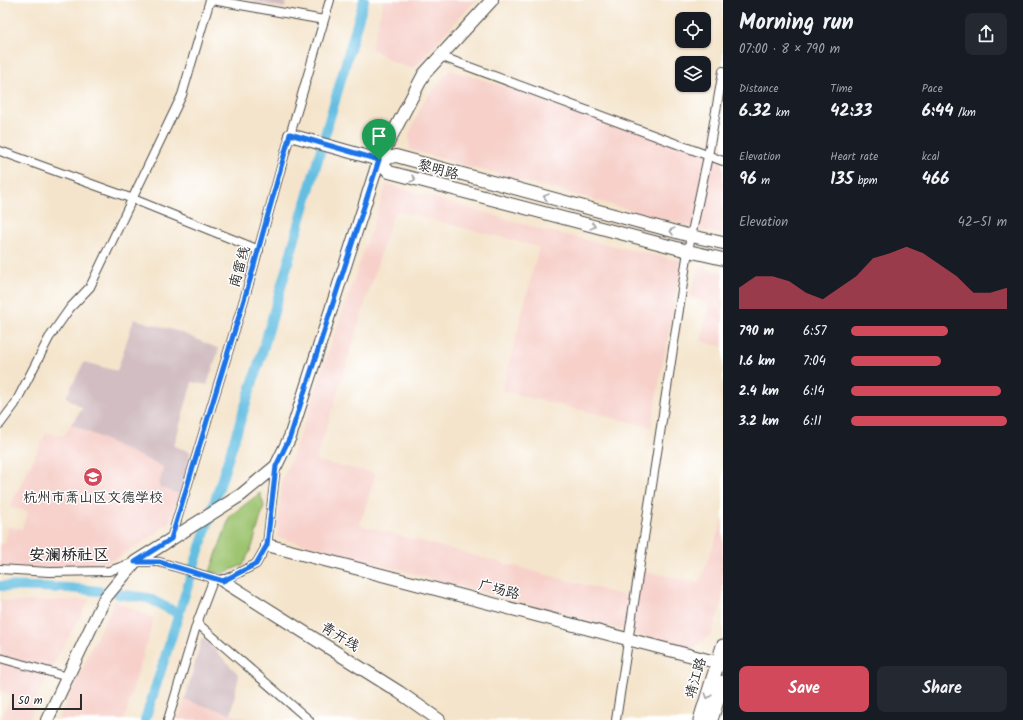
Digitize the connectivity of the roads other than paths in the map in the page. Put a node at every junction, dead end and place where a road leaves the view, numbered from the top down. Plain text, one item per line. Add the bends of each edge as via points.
1 (211, 0) edge
2 (330, 0) edge
3 (492, 0) edge
4 (324, 20) junction
5 (440, 56) junction
6 (723, 71) edge
7 (290, 134) junction
8 (0, 151) edge
9 (708, 156) junction
10 (379, 160) junction
11 (723, 161) edge
12 (133, 199) junction
13 (691, 236) junction
14 (723, 243) edge
15 (259, 250) junction
16 (688, 251) junction
17 (723, 259) edge
18 (0, 424) edge
19 (276, 466) junction
20 (171, 539) junction
21 (267, 545) junction
22 (135, 562) junction
23 (0, 569) edge
24 (215, 579) junction
25 (197, 623) junction
26 (629, 639) junction
27 (723, 646) edge
28 (0, 658) edge
29 (720, 663) edge
30 (68, 677) junction
31 (723, 682) edge
32 (47, 720) edge
33 (168, 720) edge
34 (309, 720) edge
35 (439, 720) edge
36 (616, 720) edge
37 (700, 720) edge
38 (712, 720) edge

1 - 4 street
1 - 12 street via 182,95
2 - 4 street, 南雷线
3 - 5 main road
4 - 7 street, 南雷线
5 - 9 street
5 - 10 main road via 424,74
6 - 9 street
7 - 10 main road
7 - 15 street, 南雷线
8 - 12 street
9 - 11 street
9 - 13 street
13 -> 10 main road, 黎明路 via 396,156
10 -> 16 main road, 黎明路 via 389,172
10 - 19 main road via 290,437
12 - 15 street
12 - 18 street via 90,287 70,308 49,338 14,404
13 - 14 main road, 黎明路
13 - 16 street
15 - 20 street, 南雷线
16 - 17 main road, 黎明路
16 - 26 street
19 - 20 main road via 236,498
19 - 21 street
20 - 22 main road
21 - 24 street via 256,564
21 - 26 main road, 广场路
22 - 23 street via 109,571 49,572
22 - 24 street via 159,562
22 - 30 main road via 104,598
24 - 25 street
24 - 35 main road, 青开线 via 392,688
25 - 33 street
25 - 34 street
26 - 29 main road, 广场路
26 - 36 street
27 - 29 main road, 靖江路
28 - 30 street
29 -> 37 main road, 靖江路
30 - 32 main road
31 - 38 main road, 靖江路

